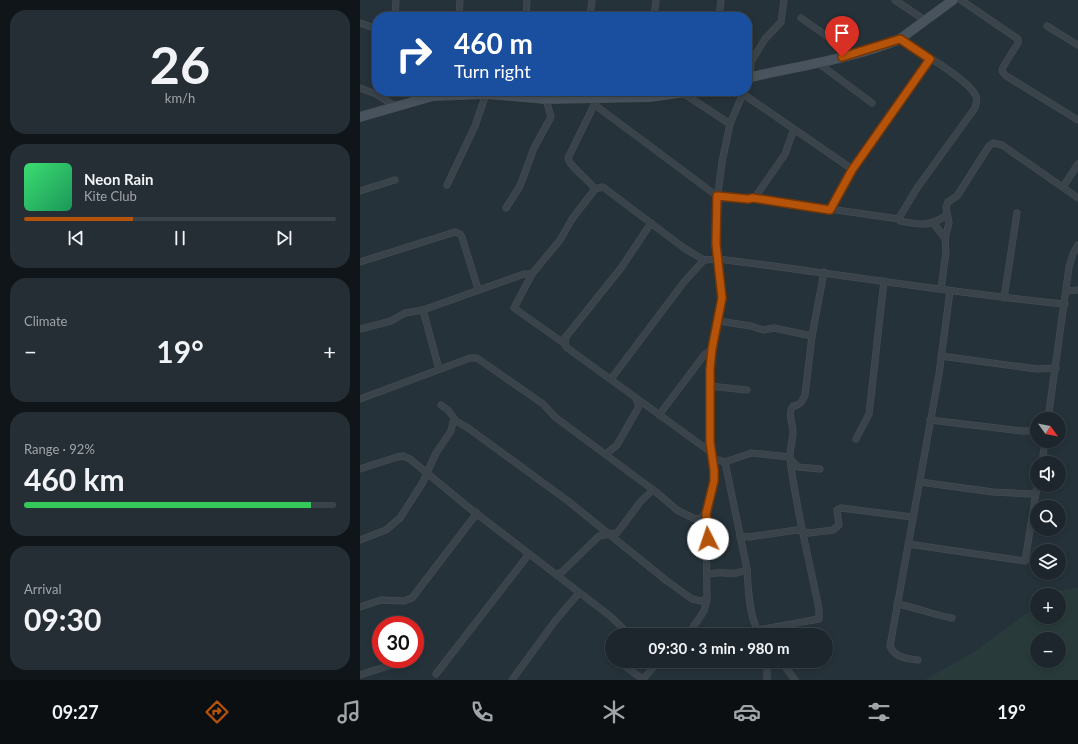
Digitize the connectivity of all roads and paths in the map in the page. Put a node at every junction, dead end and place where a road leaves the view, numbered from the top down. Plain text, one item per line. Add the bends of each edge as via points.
1 (396, 0) edge
2 (460, 0) edge
3 (527, 0) edge
4 (592, 0) edge
5 (656, 0) edge
6 (721, 0) edge
7 (784, 0) edge
8 (894, 0) edge
9 (952, 0) edge
10 (961, 0) edge
11 (395, 12) edge
12 (460, 12) edge
13 (526, 12) edge
14 (591, 12) edge
15 (655, 12) edge
16 (720, 12) edge
17 (801, 18) dead end
18 (926, 21) junction
19 (360, 23) edge
20 (1047, 26) dead end
21 (372, 27) edge
22 (900, 39) junction
23 (1078, 45) edge
24 (854, 55) junction
25 (930, 59) junction
26 (752, 62) edge
27 (818, 63) junction
28 (752, 79) edge
29 (360, 88) edge
30 (372, 92) edge
31 (379, 96) edge
32 (433, 96) edge
33 (485, 96) edge
34 (536, 96) edge
35 (565, 96) edge
36 (658, 96) edge
37 (688, 96) edge
38 (742, 96) edge
39 (749, 96) edge
40 (546, 98) junction
41 (598, 98) edge
42 (872, 103) dead end
43 (395, 106) junction
44 (360, 117) edge
45 (1078, 120) edge
46 (730, 124) junction
47 (794, 129) junction
48 (1078, 164) edge
49 (852, 170) junction
50 (395, 180) dead end
51 (447, 185) dead end
52 (1063, 187) junction
53 (595, 189) junction
54 (360, 192) edge
55 (717, 196) junction
56 (1078, 198) edge
57 (754, 199) junction
58 (506, 208) dead end
59 (830, 210) junction
60 (1016, 214) dead end
61 (947, 216) junction
62 (899, 219) junction
63 (650, 223) junction
64 (934, 224) junction
65 (945, 238) junction
66 (1078, 245) edge
67 (718, 259) junction
68 (704, 260) junction
69 (360, 262) edge
70 (824, 272) junction
71 (532, 274) junction
72 (884, 281) junction
73 (478, 289) junction
74 (941, 289) junction
75 (1078, 290) edge
76 (950, 291) junction
77 (1067, 291) junction
78 (1004, 298) junction
79 (1065, 304) junction
80 (423, 310) junction
81 (719, 321) junction
82 (360, 329) edge
83 (812, 336) junction
84 (565, 344) junction
85 (712, 349) junction
86 (941, 356) junction
87 (1056, 368) junction
88 (439, 369) junction
89 (611, 379) junction
90 (709, 386) junction
91 (747, 390) dead end
92 (360, 399) edge
93 (636, 399) junction
94 (441, 405) dead end
95 (1049, 412) edge
96 (659, 415) junction
97 (930, 420) junction
98 (456, 421) junction
99 (1030, 431) edge
100 (856, 439) dead end
101 (606, 454) junction
102 (713, 456) junction
103 (790, 457) junction
104 (725, 462) junction
105 (360, 468) edge
106 (820, 469) dead end
107 (425, 473) junction
108 (920, 482) junction
109 (653, 490) junction
110 (1036, 493) joint
111 (477, 513) junction
112 (706, 514) junction
113 (912, 517) junction
114 (803, 531) junction
115 (609, 535) junction
116 (740, 536) junction
117 (360, 540) edge
118 (908, 544) junction
119 (529, 554) junction
120 (747, 570) junction
121 (559, 573) junction
122 (707, 575) junction
123 (579, 593) junction
124 (707, 599) junction
125 (897, 604) junction
126 (360, 606) edge
127 (952, 618) dead end
128 (621, 628) edge
129 (693, 628) edge
130 (757, 628) edge
131 (781, 628) edge
132 (918, 660) dead end
133 (382, 668) edge
134 (628, 668) edge
135 (653, 668) edge
136 (767, 668) edge
137 (786, 668) edge
138 (436, 674) dead end
139 (360, 675) edge
140 (512, 680) edge
141 (767, 680) edge
142 (795, 680) edge

1 - 11 street
2 - 12 street
3 - 13 street
4 - 14 street
5 - 15 street
6 - 16 street
7 - 26 street via 781,22 759,48
8 - 18 street
9 - 18 street
10 - 45 street via 1018,39 1003,67 1005,75
17 - 24 street
18 - 22 street
19 - 21 street
20 - 23 street
22 - 24 street
22 - 25 street
24 - 27 street
25 - 49 street
25 - 62 street via 964,83 976,96 977,103 917,188 899,215
27 - 28 street
27 - 42 street
29 - 30 street
31 - 43 street
32 - 43 street
33 - 51 street via 475,126
34 - 40 street
35 - 40 street
36 - 41 street
37 - 46 street
38 - 46 street
39 - 47 street
40 - 58 street via 551,117 534,148 520,186
41 - 53 street via 568,158 570,164 586,177
41 - 55 street
43 - 44 street
46 - 55 street
47 - 49 street
47 - 57 street via 785,154
48 - 52 street
49 - 59 street
50 - 54 street
52 - 56 street
52 - 61 street via 1002,145 993,142 957,196 948,202
53 - 63 street via 603,187
53 - 71 street via 560,240
55 - 57 street
55 - 67 street
57 - 59 street
59 - 62 street
60 - 78 street
61 - 64 street
61 - 65 street via 949,223
62 - 64 street via 918,224
63 - 68 street
63 - 84 street via 621,268 565,338
64 - 65 street
65 - 74 street via 946,252
66 - 77 street via 1072,254
67 - 68 street
67 - 70 street
67 - 81 street via 722,298
68 - 89 street via 684,282
69 - 73 street via 455,232 462,238
70 - 72 street
70 - 83 street
71 - 73 street via 524,274
71 - 84 street via 514,308
72 - 74 street
72 - 100 street via 869,414
73 - 80 street via 471,294
74 - 76 street
75 - 77 street
76 - 78 street
76 - 86 street
77 - 79 street
78 - 79 street
79 - 87 street
80 - 82 street via 405,313 391,321
80 - 88 street
81 - 83 street
81 - 85 street
83 - 103 street via 805,395 802,402 791,409 793,430
84 - 89 street
85 - 90 street
85 - 96 street via 705,354
86 - 87 street via 1037,369
86 - 97 street
87 - 95 street
88 - 92 street
88 - 101 street via 477,358 543,404 555,417
89 - 93 street
90 - 91 street
90 - 102 street via 710,442
93 - 96 street
93 - 101 street via 639,406 637,410 616,445
94 - 98 street
96 - 102 street
97 - 99 street
97 - 108 street
98 - 107 street via 453,422 451,431
98 - 115 street via 568,501
101 - 109 street
102 - 104 street
102 - 112 street via 714,481
103 - 104 street via 751,453
103 - 106 street via 798,467
103 - 114 street
104 - 116 street
105 - 107 street via 403,456
107 - 111 street
107 - 117 street via 423,482 394,525
108 - 110 street via 993,492
108 - 113 street
109 - 112 street via 677,510 693,518 700,519
109 - 115 street via 641,501 620,531
110 - 118 street via 1025,561
111 - 119 street
111 - 126 street via 412,598 404,601 381,600
112 - 122 street
113 - 114 street via 841,508 837,510 839,525 836,529 809,533
113 - 118 street
114 - 116 street
114 - 131 street via 819,619
115 - 121 street via 599,536
115 - 124 street via 692,599
116 - 120 street
118 - 125 street
119 - 121 street
119 - 138 street
120 - 122 street
120 - 130 street
121 - 123 street via 564,582
122 - 124 street
123 - 128 street via 610,616
123 - 140 street
124 - 129 street via 704,611
125 - 127 street
125 - 132 street via 890,646 894,653 907,659
133 - 139 street
134 - 135 street via 642,678
136 - 141 street
137 - 142 street

